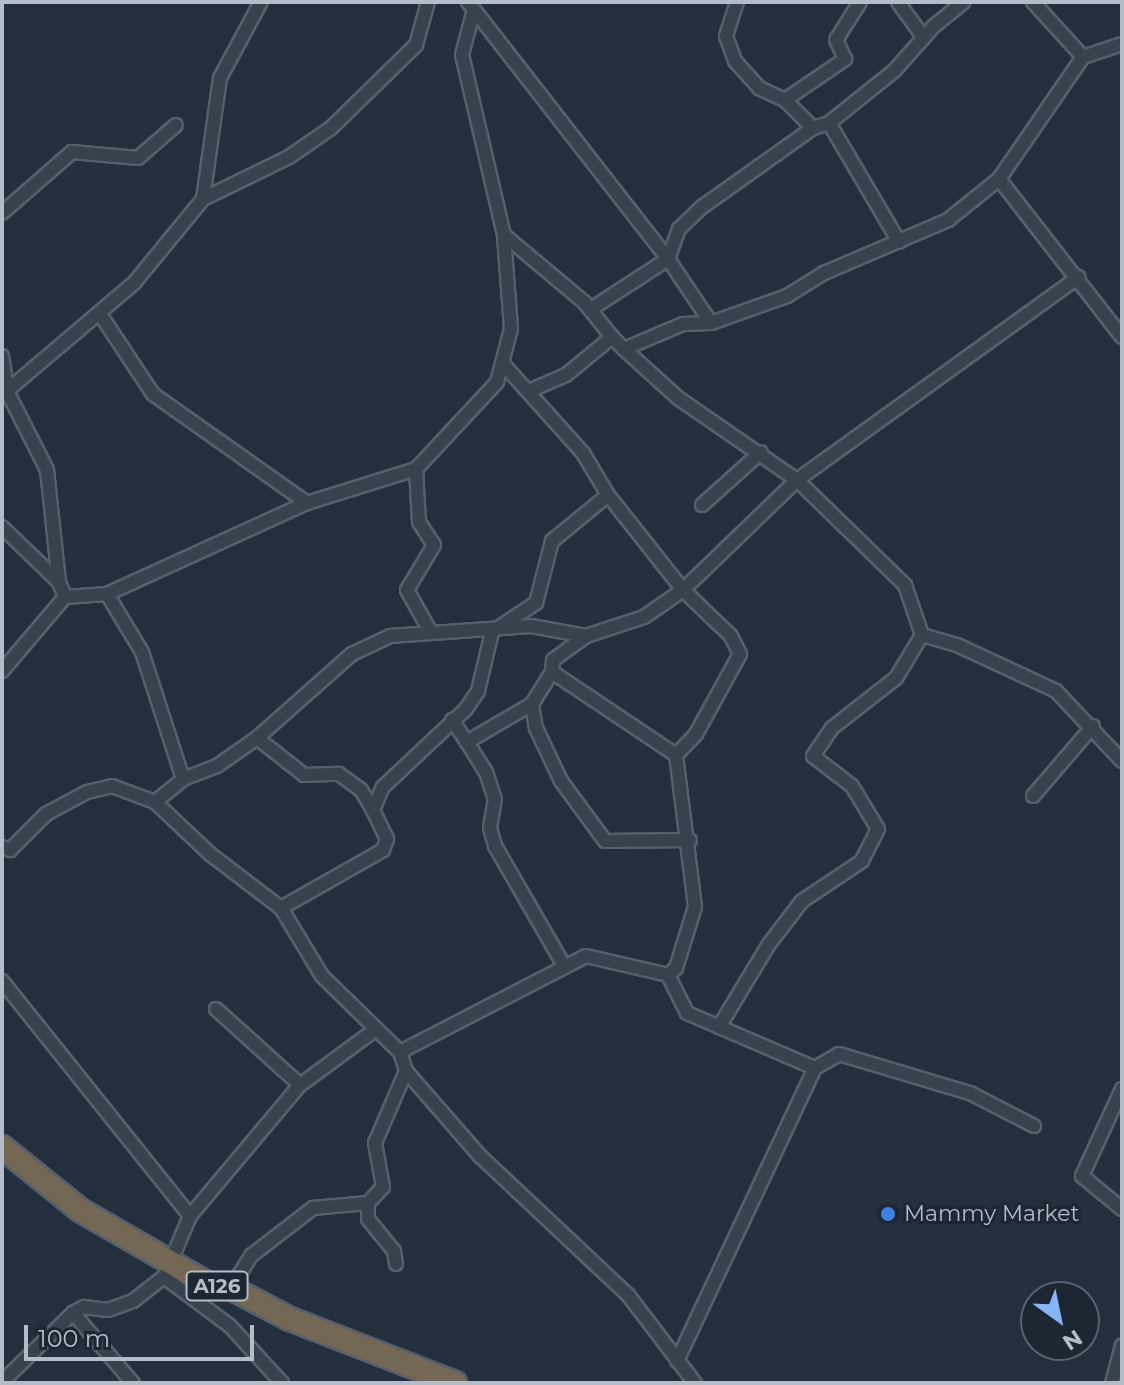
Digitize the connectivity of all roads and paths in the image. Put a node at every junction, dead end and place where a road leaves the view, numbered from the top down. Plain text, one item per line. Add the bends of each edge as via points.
1 (428, 2) edge
2 (737, 2) edge
3 (860, 2) edge
4 (898, 2) edge
5 (964, 2) edge
6 (1033, 2) edge
7 (258, 3) edge
8 (470, 8) edge
9 (924, 38) junction
10 (1122, 44) edge
11 (1083, 57) junction
12 (785, 100) junction
13 (829, 123) junction
14 (176, 125) dead end
15 (813, 128) junction
16 (999, 179) junction
17 (203, 199) junction
18 (2, 213) edge
19 (504, 235) junction
20 (899, 242) junction
21 (668, 259) junction
22 (1078, 277) junction
23 (591, 309) junction
24 (100, 314) junction
25 (711, 323) junction
26 (612, 337) junction
27 (1122, 337) edge
28 (624, 349) junction
29 (2, 356) edge
30 (504, 365) junction
31 (529, 391) junction
32 (5, 394) edge
33 (761, 452) junction
34 (416, 469) junction
35 (797, 480) junction
36 (608, 495) junction
37 (307, 503) junction
38 (702, 505) dead end
39 (2, 527) edge
40 (59, 582) junction
41 (683, 590) junction
42 (107, 594) junction
43 (65, 597) junction
44 (429, 629) junction
45 (492, 632) junction
46 (922, 635) junction
47 (586, 636) junction
48 (2, 671) edge
49 (552, 672) junction
50 (532, 704) junction
51 (452, 720) junction
52 (1093, 726) junction
53 (257, 738) junction
54 (467, 742) junction
55 (676, 755) junction
56 (1122, 761) edge
57 (183, 779) junction
58 (1033, 796) dead end
59 (155, 802) junction
60 (373, 810) junction
61 (690, 840) junction
62 (2, 847) edge
63 (281, 908) junction
64 (563, 964) junction
65 (668, 975) junction
66 (2, 981) edge
67 (216, 1009) dead end
68 (719, 1027) junction
69 (375, 1030) junction
70 (400, 1052) junction
71 (815, 1068) junction
72 (406, 1071) junction
73 (300, 1085) junction
74 (1122, 1089) edge
75 (1034, 1126) dead end
76 (2, 1147) edge
77 (368, 1203) junction
78 (1122, 1209) edge
79 (190, 1216) junction
80 (396, 1264) dead end
81 (169, 1270) junction
82 (231, 1288) junction
83 (73, 1313) junction
84 (1122, 1345) edge
85 (677, 1361) junction
86 (422, 1378) edge
87 (2, 1382) edge
88 (133, 1383) edge
89 (282, 1383) edge
90 (455, 1383) edge
91 (695, 1383) edge
92 (1112, 1383) edge

1 - 17 street via 416,45 331,128 289,157
2 - 12 street via 726,36 735,61 759,88
3 - 12 street via 836,40 845,59
4 - 9 street
5 - 9 street
6 - 11 street
7 - 17 street via 220,78
8 - 19 street via 462,55
8 - 21 street
9 - 13 street via 894,71
10 - 11 street
11 - 16 street
12 - 15 street
13 - 15 street
13 - 20 street
14 - 18 street via 138,158 72,152
15 - 21 street via 702,207 679,229
16 - 20 street via 948,220
16 - 22 street
17 - 24 street via 175,238
19 - 23 street
19 - 30 street via 511,329
20 - 25 street via 824,273 787,296
21 - 23 street
21 - 25 street
22 - 27 street
22 - 35 street
23 - 26 street
24 - 32 street via 31,366
24 - 37 street via 153,394
25 - 28 street via 683,324
26 - 28 street
26 - 31 street via 566,375
28 - 33 street via 678,398
29 - 32 street
30 - 31 street
30 - 34 street via 497,382
31 - 36 street via 583,453
32 - 40 street via 47,470
33 - 35 street
33 - 38 street
34 - 37 street
34 - 44 street via 419,522 434,545 407,590
35 - 41 street
35 - 46 street via 905,585
36 - 41 street
36 - 45 street via 552,541 536,603
37 - 42 street
39 - 40 street
40 - 43 street
41 - 47 street via 644,617
41 - 55 street via 731,636 740,654 696,734
42 - 43 street
42 - 57 street via 142,652
43 - 48 street
44 - 45 street
44 - 53 street via 390,636 352,654
45 - 47 street via 531,626
45 - 51 street via 478,691
46 - 52 street via 957,645 1056,691
46 - 68 street via 896,678 832,728 813,756 852,786 878,829 862,861 802,901
47 - 49 street via 553,660
49 - 50 street
49 - 55 street
50 - 54 street
50 - 61 street via 536,728 561,781 605,841
51 - 54 street
51 - 60 street via 383,787
52 - 56 street
52 - 58 street
53 - 57 street via 217,766
53 - 60 street via 304,775 339,774 361,790
54 - 64 street via 495,799 490,828 495,846
55 - 61 street
57 - 59 street
59 - 62 street via 112,786 87,792 46,814 10,850
59 - 63 street via 210,854
60 - 63 street via 387,839 383,850
61 - 65 street via 695,907 676,968
63 - 69 street via 322,976
64 - 65 street via 586,956
64 - 70 street
65 - 68 street via 687,1013
66 - 79 street
67 - 73 street
68 - 71 street
69 - 70 street
69 - 73 street
70 - 72 street
71 - 75 street via 839,1054 970,1093
71 - 85 street
72 - 77 street via 375,1143 383,1187
72 - 85 street via 480,1156 628,1295
73 - 79 street
74 - 78 street via 1082,1176
76 - 81 highway, A126 via 80,1210
77 - 80 street via 368,1219 394,1251
77 - 82 street via 313,1208 252,1255
79 - 81 street
81 - 82 highway, A126
81 - 83 street via 133,1301
81 - 89 street
82 - 86 highway, A126
83 - 87 street
83 - 88 street
84 - 92 street
85 - 91 street
86 - 90 highway, A126

